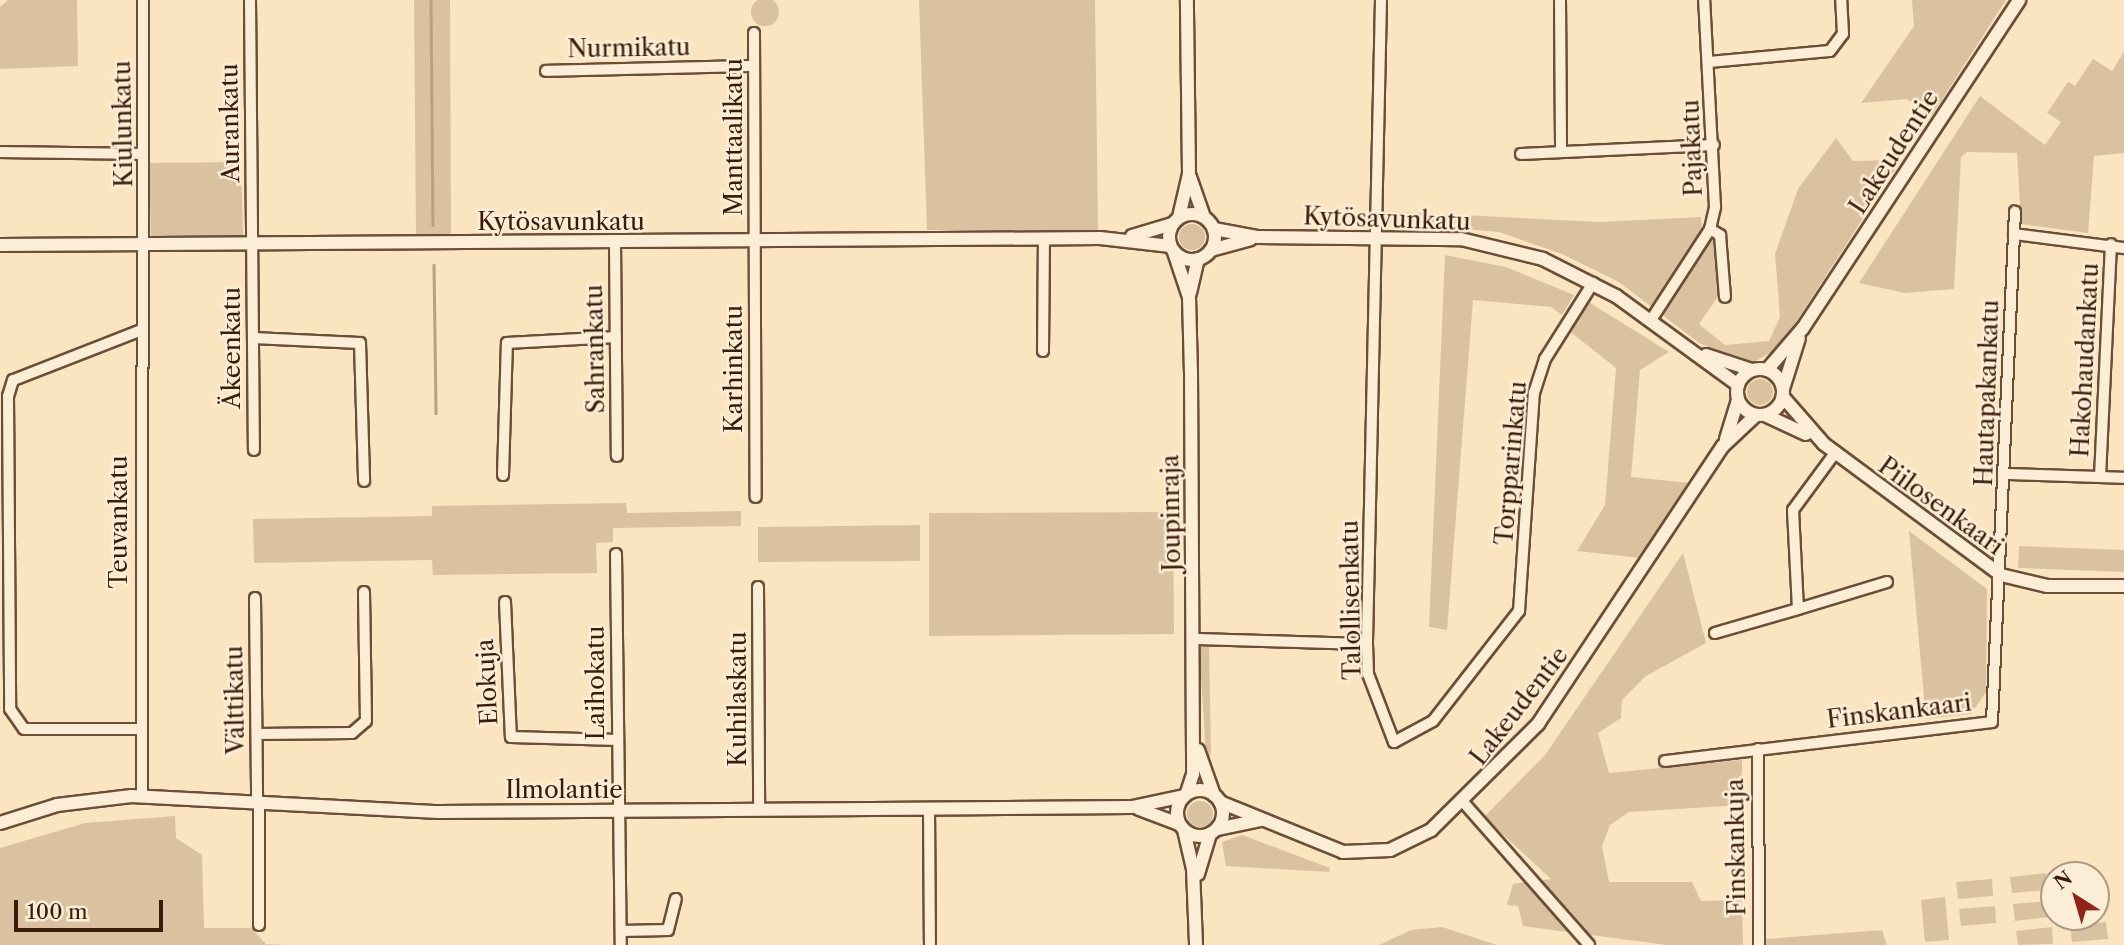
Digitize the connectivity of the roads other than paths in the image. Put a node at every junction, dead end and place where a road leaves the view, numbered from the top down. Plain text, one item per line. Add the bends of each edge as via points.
1 (143, 0) edge
2 (250, 0) edge
3 (1187, 0) edge
4 (1381, 0) edge
5 (1560, 0) edge
6 (1704, 0) edge
7 (1841, 0) edge
8 (2020, 0) edge
9 (754, 33) dead end
10 (1709, 62) junction
11 (754, 66) junction
12 (546, 71) dead end
13 (1714, 145) junction
14 (1562, 151) junction
15 (0, 152) edge
16 (144, 153) junction
17 (1521, 154) dead end
18 (1189, 174) junction
19 (2015, 212) dead end
20 (1204, 216) junction
21 (1175, 221) junction
22 (1214, 229) junction
23 (1710, 229) junction
24 (2014, 234) junction
25 (1377, 236) junction
26 (1258, 237) junction
27 (1122, 238) junction
28 (1044, 239) junction
29 (755, 242) junction
30 (615, 243) junction
31 (2111, 244) junction
32 (0, 245) edge
33 (253, 246) junction
34 (141, 247) junction
35 (2124, 248) edge
36 (1172, 249) junction
37 (1211, 250) junction
38 (1198, 260) junction
39 (1593, 283) junction
40 (1189, 297) junction
41 (1725, 297) dead end
42 (1651, 320) junction
43 (1803, 328) junction
44 (139, 331) junction
45 (616, 337) junction
46 (253, 338) junction
47 (1043, 351) dead end
48 (1696, 351) junction
49 (1752, 370) junction
50 (1767, 370) junction
51 (1738, 385) junction
52 (1783, 393) junction
53 (1738, 400) junction
54 (1761, 415) junction
55 (1723, 446) junction
56 (1829, 448) junction
57 (254, 450) dead end
58 (617, 456) dead end
59 (2006, 474) junction
60 (503, 475) dead end
61 (2100, 477) junction
62 (2124, 478) edge
63 (364, 481) dead end
64 (756, 497) dead end
65 (616, 554) dead end
66 (2001, 575) junction
67 (1522, 579) joint
68 (1887, 582) dead end
69 (2124, 586) edge
70 (758, 587) dead end
71 (364, 592) dead end
72 (254, 598) dead end
73 (505, 602) dead end
74 (1798, 609) junction
75 (1715, 633) dead end
76 (1194, 639) junction
77 (1367, 644) junction
78 (142, 729) junction
79 (1193, 729) junction
80 (258, 734) junction
81 (618, 740) junction
82 (1758, 749) junction
83 (1665, 761) dead end
84 (1185, 795) junction
85 (142, 796) junction
86 (1217, 799) junction
87 (258, 801) junction
88 (1464, 803) junction
89 (1132, 807) junction
90 (929, 809) junction
91 (759, 810) junction
92 (618, 811) junction
93 (1264, 819) junction
94 (0, 823) edge
95 (1181, 827) junction
96 (1213, 832) junction
97 (1195, 888) junction
98 (676, 899) dead end
99 (259, 925) dead end
100 (621, 931) junction
101 (621, 945) edge
102 (930, 945) edge
103 (1196, 945) edge
104 (1589, 945) edge
105 (1759, 945) edge

1 - 16 street, Kiulunkatu
2 - 33 street, Aurankatu
3 - 18 street
4 - 25 street, Talollisenkatu
5 - 14 street
6 - 10 street, Pajakatu
7 - 10 street via 1843,34 1830,51
8 - 43 street, Lakeudentie
9 - 11 street, Manttaalikatu
10 - 13 street, Pajakatu
11 - 12 street, Nurmikatu
11 - 29 street, Manttaalikatu
13 - 14 street
13 - 23 street, Pajakatu
14 - 17 street
15 - 16 street
16 - 34 street, Kiulunkatu
18 - 20 street
18 - 21 street
19 - 24 street, Hautapakankatu
20 - 21 street
20 - 22 street
21 - 27 street, Kytösavunkatu
21 - 36 street
22 - 26 street, Kytösavunkatu
22 - 37 street
23 - 41 street via 1720,235
23 - 42 street, Pajakatu
24 - 31 street
24 - 59 street, Hautapakankatu
25 - 26 street, Kytösavunkatu
25 - 39 street, Kytösavunkatu via 1497,246
25 - 77 street, Talollisenkatu
26 - 37 street, Kytösavunkatu
27 - 28 street, Kytösavunkatu
27 - 36 street, Kytösavunkatu
28 - 29 street, Kytösavunkatu
28 - 47 street
29 - 30 street, Kytösavunkatu
29 - 64 street, Karhinkatu
30 - 33 street, Kytösavunkatu
30 - 45 street, Sahrankatu
31 - 35 street
31 - 61 street, Hakohaudankatu
32 - 34 street, Kytösavunkatu
33 - 34 street, Kytösavunkatu
33 - 46 street, Äkeenkatu
34 - 44 street, Teuvankatu
36 - 38 street
36 - 40 street, Joupinraja
37 - 38 street
38 - 40 street, Joupinraja
39 - 42 street, Kytösavunkatu
39 - 67 street, Torpparinkatu via 1545,359 1534,393
40 - 76 street, Joupinraja
42 - 48 street, Kytösavunkatu
43 - 50 street, Lakeudentie
43 - 52 street, Lakeudentie
44 - 78 street, Teuvankatu
44 - 78 street via 13,380 8,396 10,709 24,729
45 - 58 street, Sahrankatu
45 - 60 street via 507,343
46 - 57 street, Äkeenkatu
46 - 63 street via 360,343
48 - 49 street, Kytösavunkatu
48 - 51 street, Kytösavunkatu
49 - 50 street
49 - 51 street
50 - 52 street
51 - 53 street
52 - 54 street
52 - 56 street, Piilosenkaari
53 - 54 street
53 - 55 street, Lakeudentie
54 - 55 street, Lakeudentie
54 - 56 street, Piilosenkaari
55 - 88 street, Lakeudentie via 1559,696
56 - 66 street, Piilosenkaari
56 - 74 street via 1793,510
59 - 61 street
59 - 66 street, Hautapakankatu
61 - 62 street
65 - 81 street, Laihokatu
66 - 69 street, Piilosenkaari via 2047,586
66 - 82 street, Finskankaari via 1992,722
67 - 77 street, Talollisenkatu via 1511,629 1415,735 1394,742 1368,674
68 - 74 street
70 - 91 street, Kuhilaskatu
71 - 80 street via 366,721 352,733
72 - 80 street, Välttikatu
73 - 81 street, Elokuja via 511,737
74 - 75 street
76 - 77 street
76 - 79 street, Joupinraja
78 - 85 street, Teuvankatu
79 - 84 street, Joupinraja
79 - 86 street, Joupinraja
80 - 87 street, Välttikatu
81 - 92 street, Laihokatu
82 - 83 street, Finskankaari
82 - 105 street, Finskankuja
84 - 86 street, Lakeudentie
84 - 89 street, Ilmolantie
84 - 95 street, Joupinraja
85 - 87 street, Ilmolantie
85 - 94 street, Ilmolantie via 57,805
86 - 93 street, Lakeudentie
86 - 96 street
87 - 92 street, Ilmolantie via 439,812
87 - 99 street, Välttikatu
88 - 93 street, Lakeudentie via 1412,842 1364,854
88 - 104 street
89 - 90 street, Ilmolantie
89 - 95 street, Ilmolantie
90 - 91 street, Ilmolantie
90 - 102 street
91 - 92 street, Ilmolantie
92 - 100 street, Laihokatu
93 - 96 street
95 - 96 street, Ilmolantie
95 - 97 street
96 - 97 street
97 - 103 street
98 - 100 street via 668,930
100 - 101 street, Laihokatu

